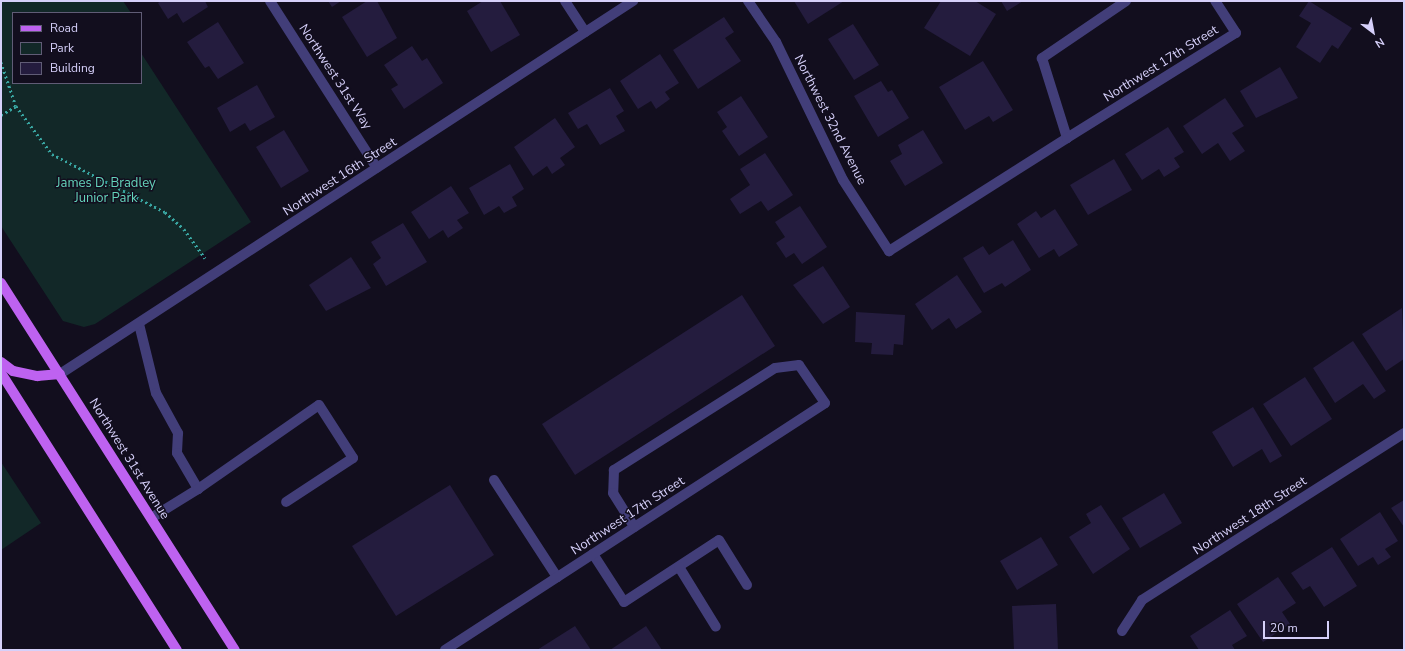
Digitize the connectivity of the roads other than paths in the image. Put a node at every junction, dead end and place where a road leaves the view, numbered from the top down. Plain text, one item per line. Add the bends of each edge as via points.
1 (270, 1) edge
2 (565, 1) edge
3 (633, 1) edge
4 (748, 1) edge
5 (1126, 1) edge
6 (1215, 1) edge
7 (585, 32) junction
8 (1068, 138) junction
9 (377, 168) junction
10 (889, 251) joint
11 (1, 283) edge
12 (139, 324) junction
13 (1, 362) edge
14 (1, 373) edge
15 (60, 374) junction
16 (1404, 433) edge
17 (494, 480) dead end
18 (198, 489) junction
19 (286, 502) dead end
20 (151, 518) junction
21 (634, 527) junction
22 (593, 554) junction
23 (679, 567) junction
24 (557, 577) junction
25 (747, 585) dead end
26 (716, 627) dead end
27 (1122, 631) dead end
28 (177, 650) edge
29 (235, 650) edge
30 (445, 650) edge

1 - 9 street, Northwest 31st Way
2 - 7 street
3 - 7 street, Northwest 16th Street
4 - 10 street, Northwest 32nd Avenue via 776,42 843,180
5 - 8 street via 1042,58
6 - 8 street, Northwest 17th Street via 1236,33
7 - 9 street, Northwest 16th Street
8 - 10 street, Northwest 17th Street
9 - 12 street, Northwest 16th Street
11 - 15 main road, Northwest 31st Avenue
12 - 15 street, Northwest 16th Street
12 - 18 street via 156,393 178,433 177,453
13 - 15 main road via 13,371 36,376
14 - 28 main road
15 - 20 main road, Northwest 31st Avenue
16 - 27 street, Northwest 18th Street via 1142,600
17 - 24 street
18 - 19 street via 319,404 353,458
18 - 20 street
20 - 29 main road, Northwest 31st Avenue
21 - 21 street, Northwest 17th Street via 825,404 799,365 775,368 614,470 613,493
21 - 22 street, Northwest 17th Street
22 - 23 street via 624,602
22 - 24 street, Northwest 17th Street
23 - 25 street via 719,540
23 - 26 street
24 - 30 street, Northwest 17th Street

